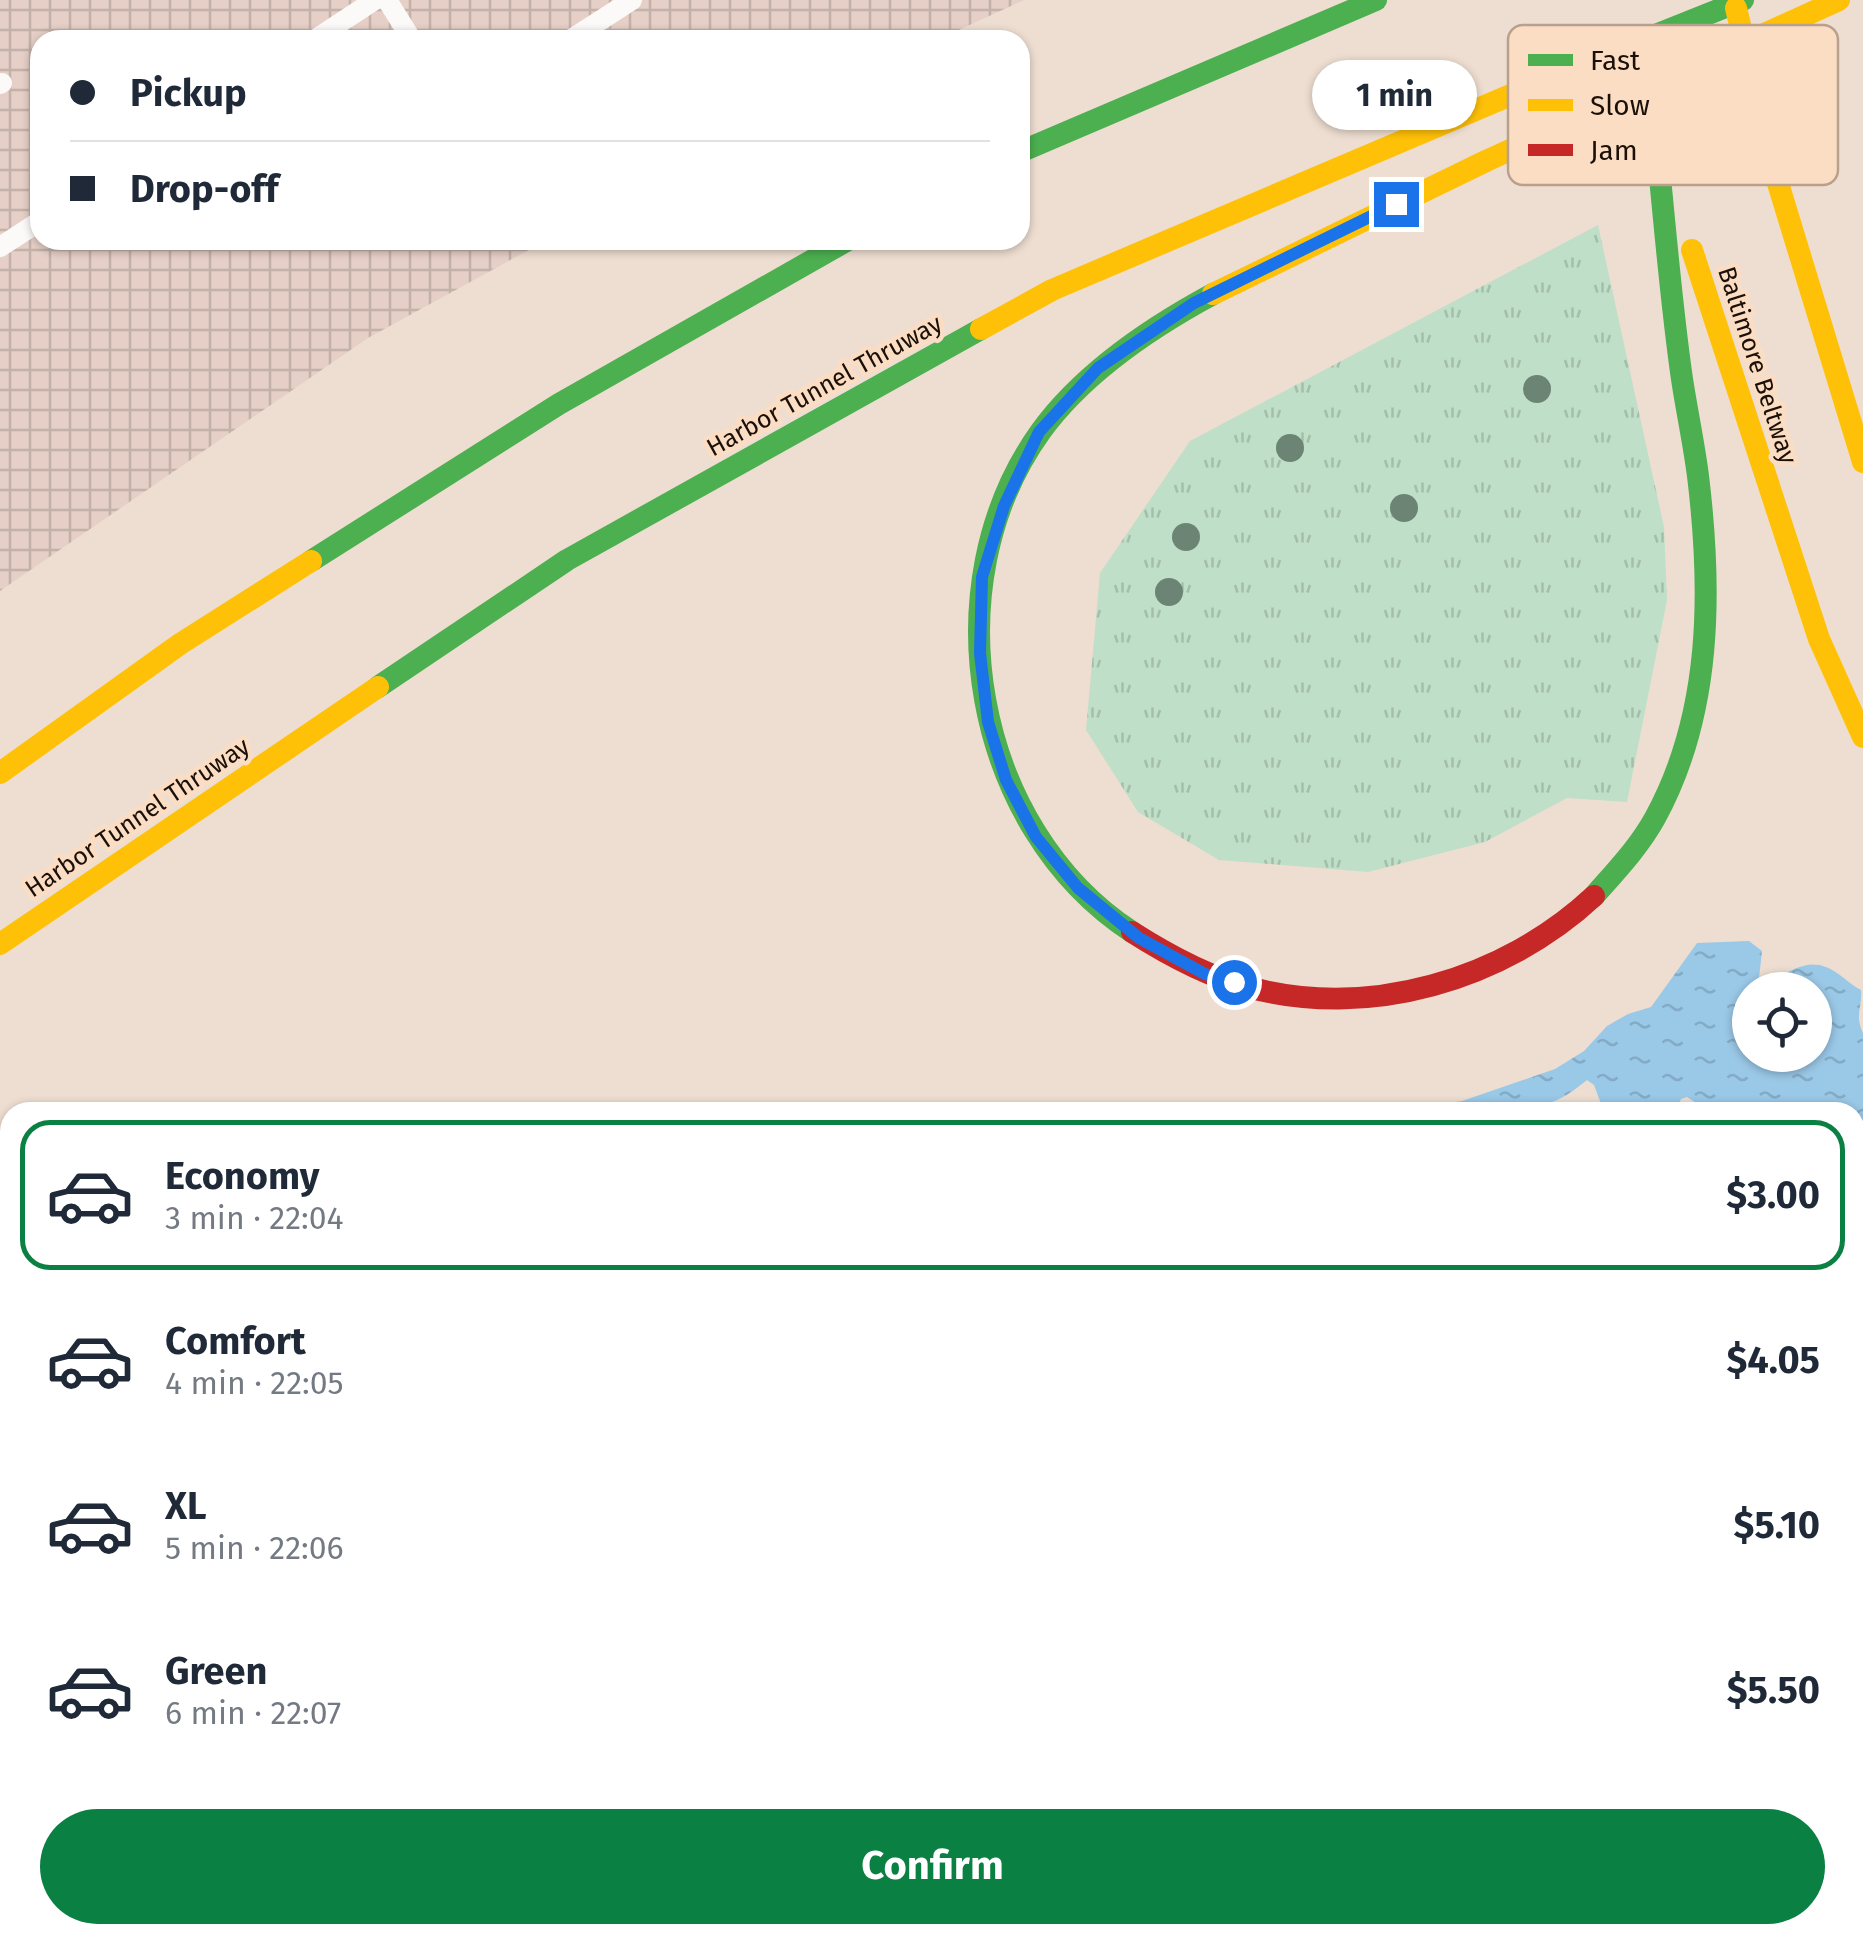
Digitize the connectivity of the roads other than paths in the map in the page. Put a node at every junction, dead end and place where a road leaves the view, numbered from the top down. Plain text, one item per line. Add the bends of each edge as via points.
1 (375, 0) edge
2 (387, 0) edge
3 (632, 0) edge
4 (1376, 0) edge
5 (1734, 0) edge
6 (1743, 0) edge
7 (1839, 0) edge
8 (1631, 18) dead end
9 (1632, 25) edge
10 (1680, 25) edge
11 (1740, 25) edge
12 (1783, 25) edge
13 (329, 30) edge
14 (406, 30) edge
15 (586, 30) edge
16 (1508, 94) edge
17 (1030, 148) edge
18 (1508, 149) edge
19 (1660, 185) edge
20 (1672, 185) edge
21 (1780, 185) edge
22 (30, 228) edge
23 (0, 247) edge
24 (830, 250) edge
25 (1863, 462) edge
26 (1863, 737) edge
27 (0, 773) edge
28 (0, 944) edge

1 - 13 lane
2 - 14 lane
3 - 15 lane
4 - 17 highway
5 - 11 highway
6 - 10 highway, Harbor Tunnel Thruway
7 - 12 highway
8 - 9 highway, Baltimore Beltway
16 - 28 highway, Harbor Tunnel Thruway via 1052,290 567,560
18 - 19 highway via 1194,303 1098,368 1039,432 1004,506 982,577 980,653 988,722 1006,780 1036,837 1078,888 1139,938 1205,974 1330,1000 1456,980 1515,956 1604,889 1669,793 1700,685 1705,585 1699,481
20 - 26 highway, Baltimore Beltway via 1819,639
21 - 25 highway
22 - 23 lane
24 - 27 highway via 542,414 180,644

